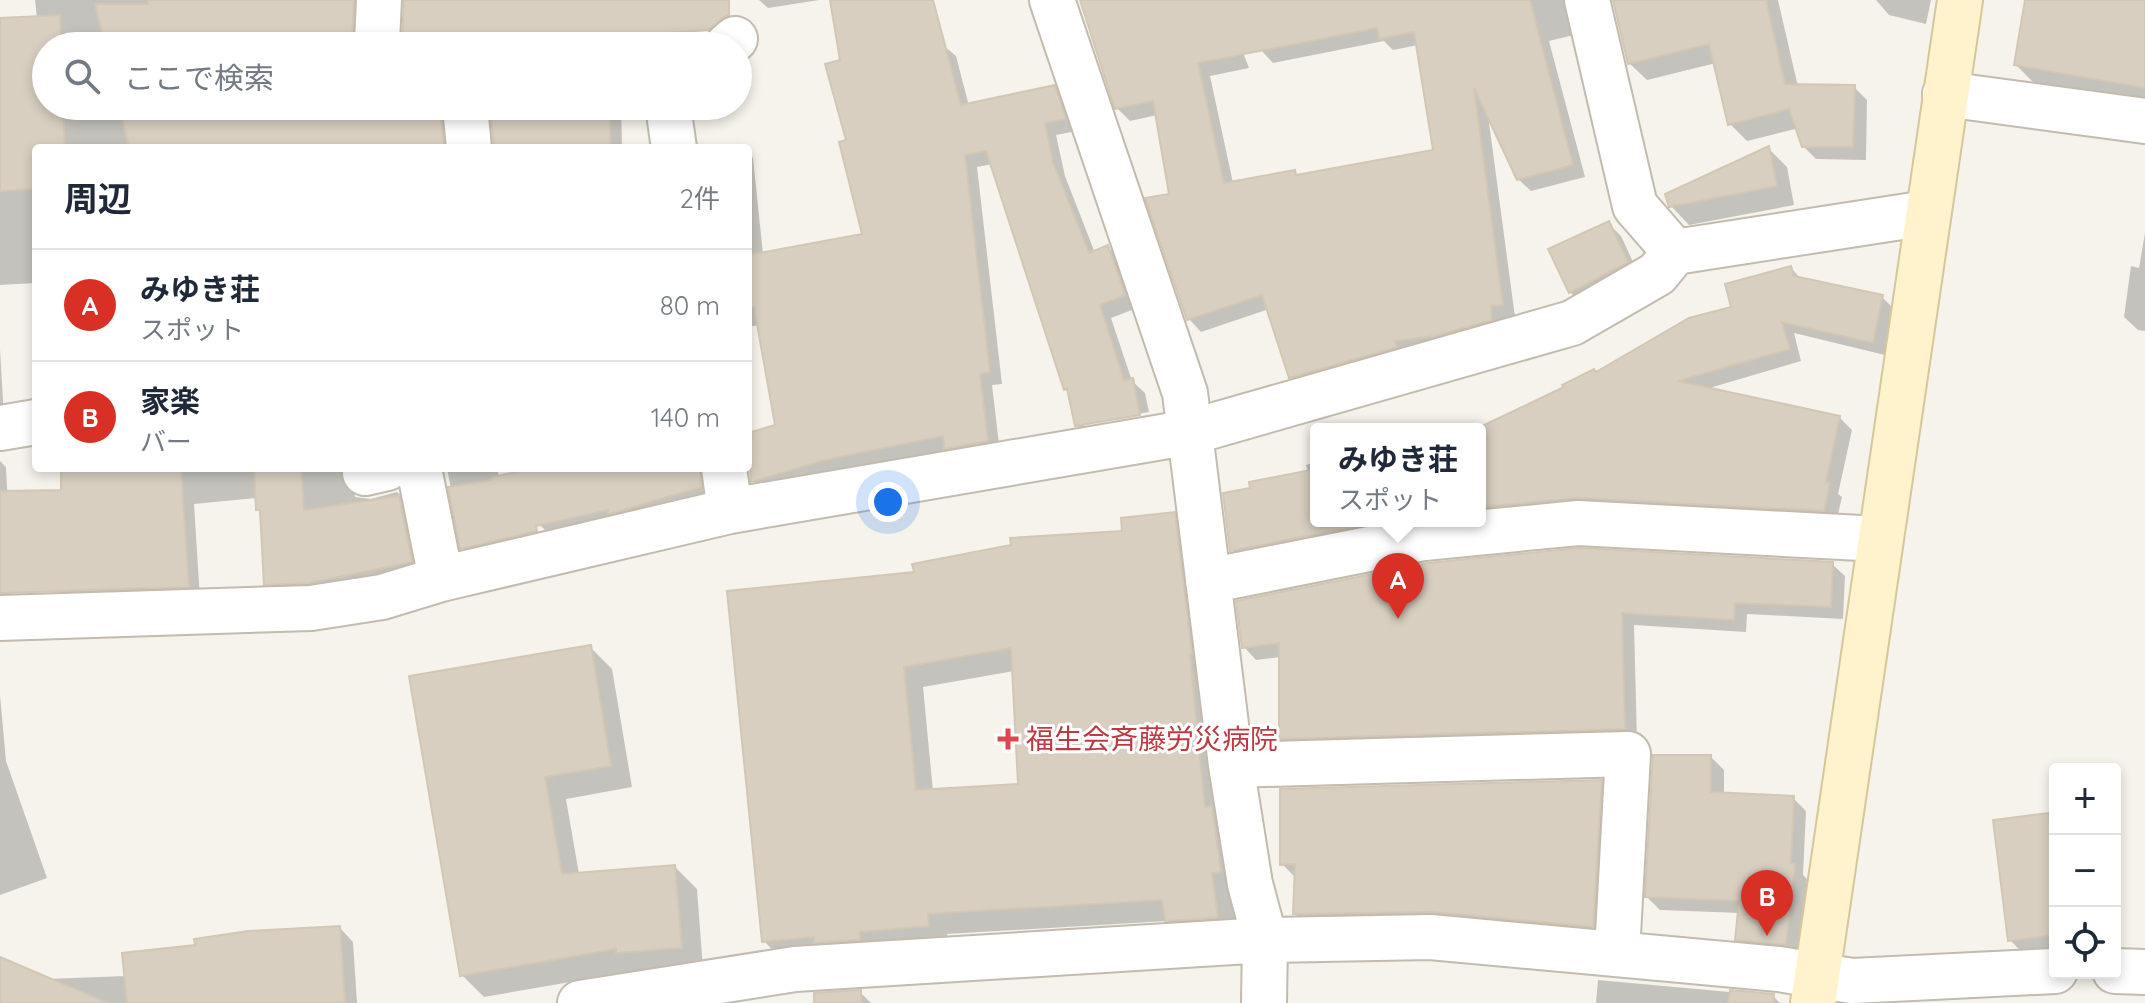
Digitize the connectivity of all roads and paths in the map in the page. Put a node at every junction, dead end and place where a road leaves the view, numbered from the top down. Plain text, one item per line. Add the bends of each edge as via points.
1 (1052, 0) edge
2 (1587, 0) edge
3 (1960, 0) edge
4 (1945, 94) junction
5 (466, 120) edge
6 (670, 120) edge
7 (2145, 121) edge
8 (469, 144) edge
9 (673, 144) edge
10 (1927, 213) junction
11 (1675, 252) junction
12 (32, 423) edge
13 (0, 428) edge
14 (1191, 432) junction
15 (420, 472) edge
16 (725, 472) edge
17 (730, 511) junction
18 (1880, 539) junction
19 (441, 579) junction
20 (1208, 581) junction
21 (0, 618) edge
22 (1231, 765) junction
23 (1265, 940) junction
24 (1617, 953) junction
25 (2049, 971) edge
26 (2121, 971) edge
27 (2145, 972) edge
28 (795, 986) edge
29 (1815, 989) edge
30 (580, 1003) edge
31 (1264, 1003) edge

1 - 14 street via 1185,393
2 - 11 street via 1635,206
3 - 4 street
4 - 7 street
4 - 10 street
5 - 8 street
6 - 9 street
10 - 11 street
10 - 18 street
11 - 14 street via 1657,274 1572,323
12 - 13 street
14 - 17 street
14 - 20 street
15 - 19 street
16 - 17 street
17 - 19 street
18 - 20 street via 1578,523 1424,538
18 - 29 street
19 - 21 street via 382,597 311,608
20 - 22 street
22 - 23 street via 1250,884
22 - 24 street via 1628,754
23 - 24 street via 1430,937
23 - 28 street
23 - 31 street
24 - 29 street via 1779,969
25 - 29 street via 1852,981
26 - 27 street
28 - 30 street

